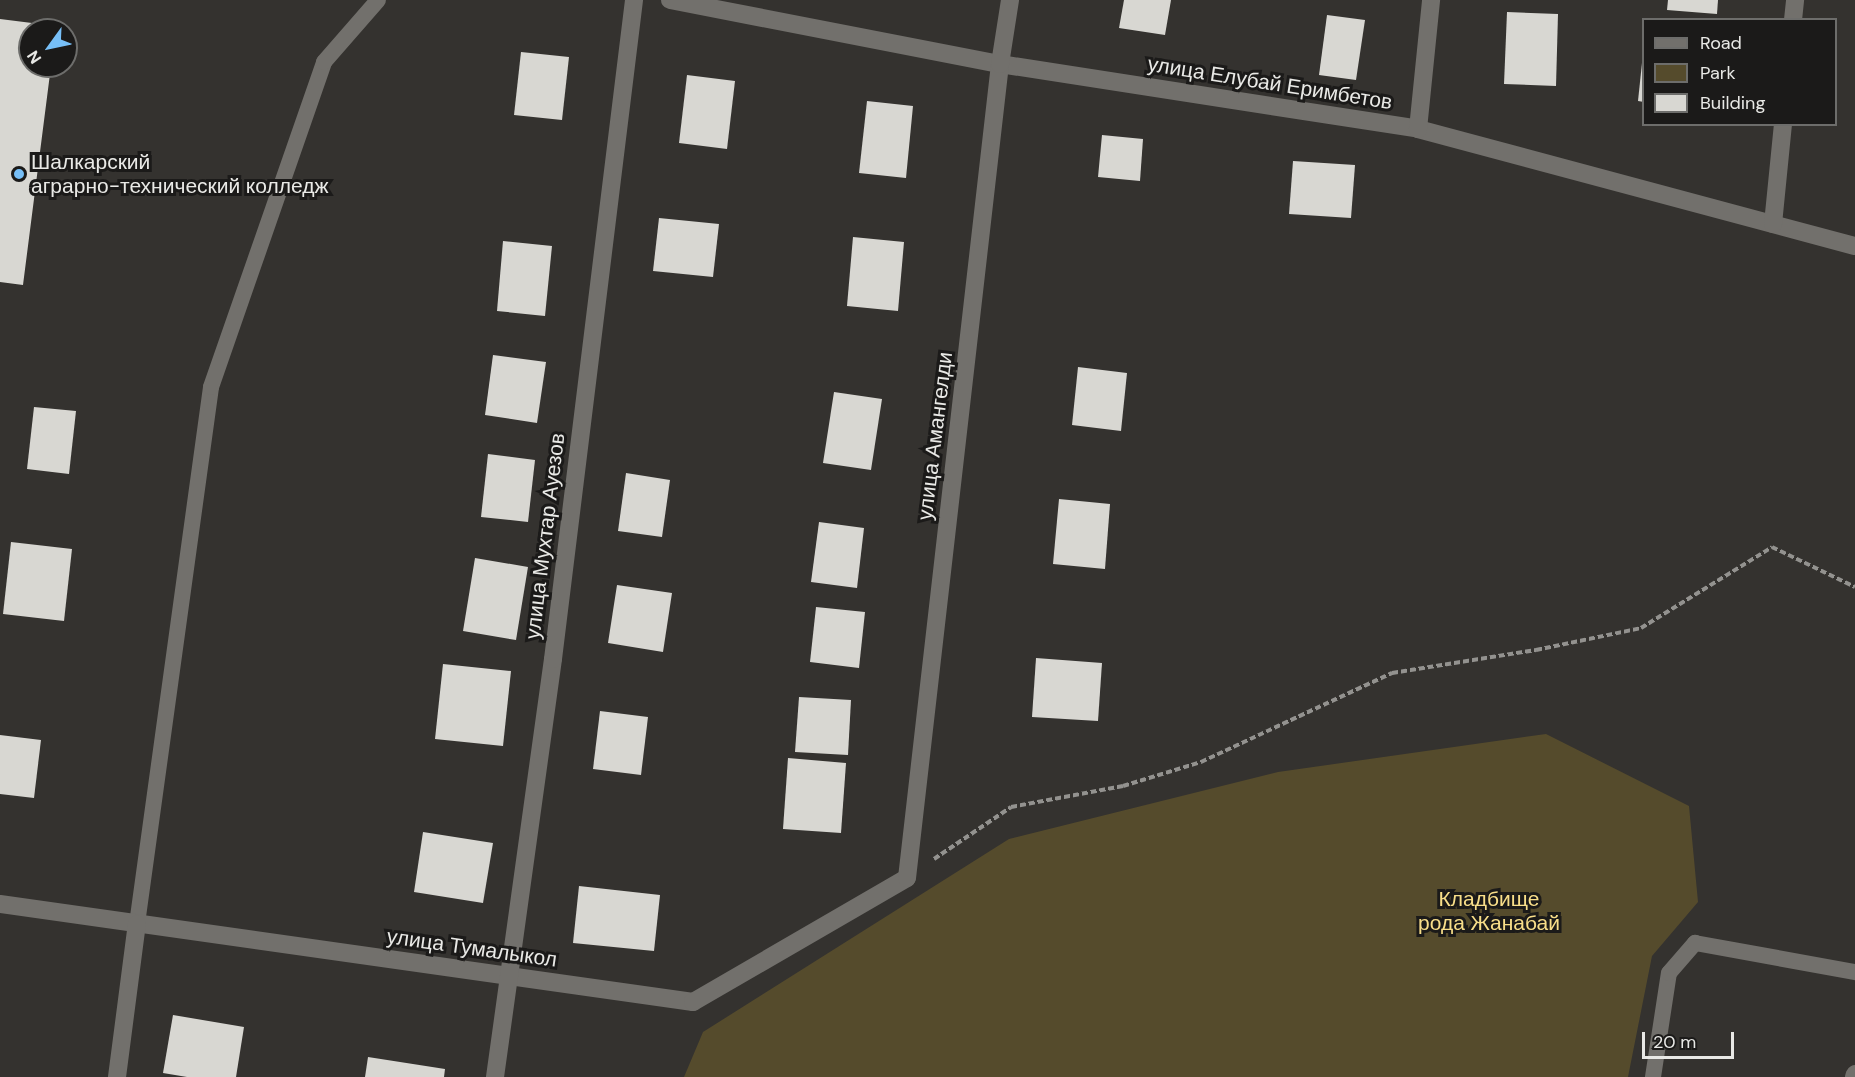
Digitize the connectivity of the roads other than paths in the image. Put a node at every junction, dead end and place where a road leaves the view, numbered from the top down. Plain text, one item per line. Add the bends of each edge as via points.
1 (378, 0) edge
2 (634, 0) edge
3 (670, 0) edge
4 (1010, 0) edge
5 (1431, 0) edge
6 (1795, 0) edge
7 (1793, 18) edge
8 (1000, 64) junction
9 (1783, 126) edge
10 (1418, 129) junction
11 (1773, 224) junction
12 (1855, 246) edge
13 (907, 878) joint
14 (0, 904) edge
15 (137, 924) junction
16 (1855, 972) edge
17 (509, 976) junction
18 (117, 1077) edge
19 (495, 1077) edge
20 (1653, 1077) edge

1 - 15 lane via 324,62 211,387
2 - 17 street, улица Мухтар Ауезов
3 - 8 street, улица Елубай Еримбетов
4 - 8 street, улица Амангелди
5 - 10 street
6 - 7 street
8 - 10 street, улица Елубай Еримбетов
8 - 13 street, улица Амангелди
9 - 11 street
10 - 11 street, улица Елубай Еримбетов
11 - 12 street, улица Елубай Еримбетов
13 - 17 street, улица Тумалыкол via 693,1002
14 - 15 street, улица Тумалыкол
15 - 17 street, улица Тумалыкол
15 - 18 street
16 - 20 lane via 1695,943 1669,973
17 - 19 street, улица Мухтар Ауезов

